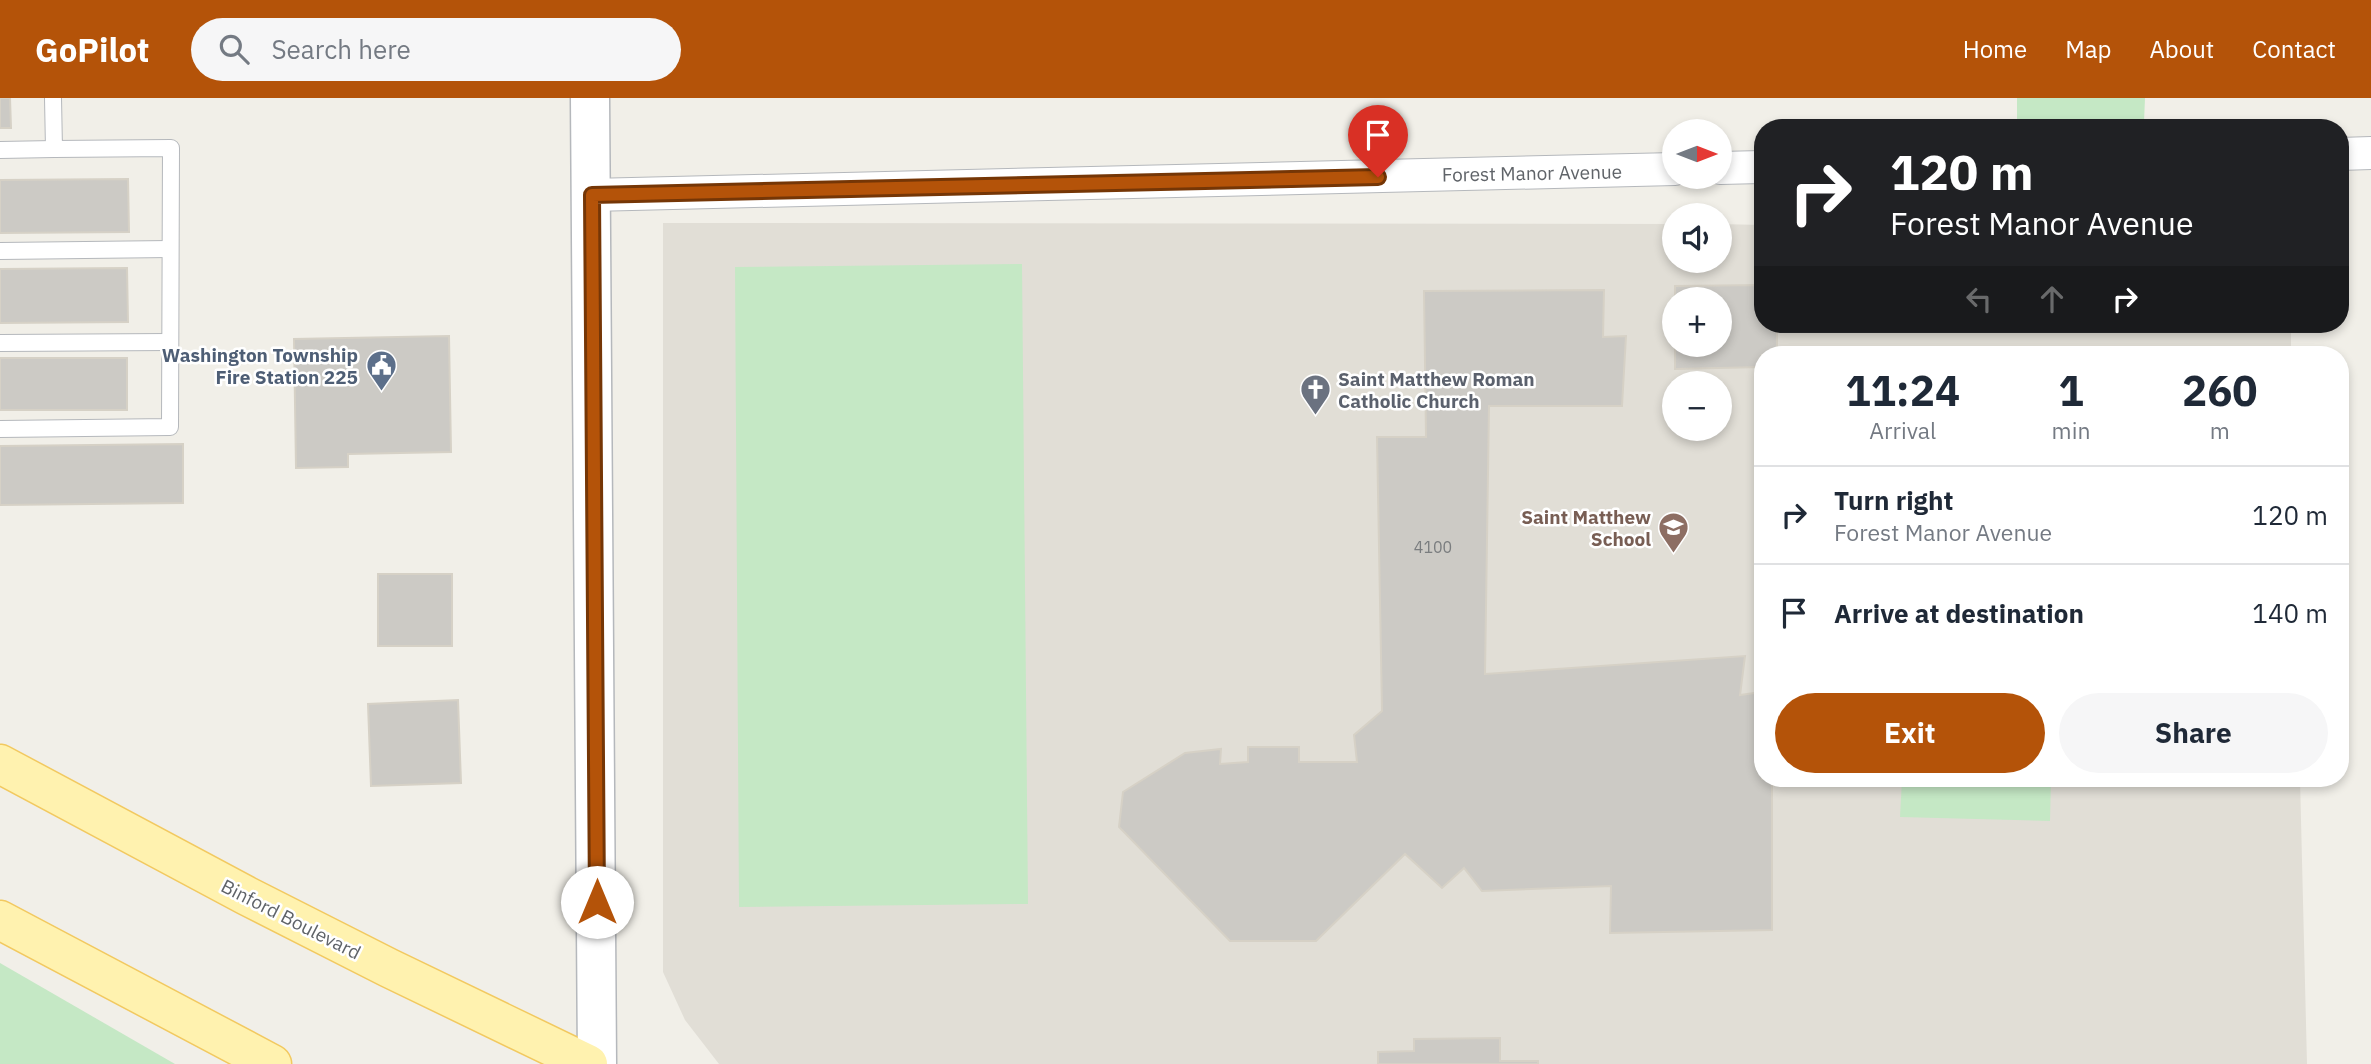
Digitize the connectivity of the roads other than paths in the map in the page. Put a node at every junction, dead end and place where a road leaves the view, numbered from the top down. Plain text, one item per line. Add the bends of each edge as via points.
1 (53, 98) edge
2 (590, 98) edge
3 (54, 149) junction
4 (0, 150) edge
5 (2371, 153) edge
6 (2349, 154) edge
7 (1754, 167) edge
8 (1732, 168) edge
9 (1662, 169) edge
10 (592, 195) junction
11 (170, 248) junction
12 (0, 251) edge
13 (170, 342) junction
14 (0, 343) edge
15 (0, 429) edge
16 (0, 764) edge
17 (0, 920) edge
18 (272, 1064) edge
19 (588, 1064) edge
20 (597, 1064) edge

1 - 3 lane
2 - 10 street
3 - 4 lane
3 - 11 lane via 171,148
5 - 6 street
7 - 8 street
9 - 10 street, Forest Manor Avenue
10 - 20 street
11 - 12 lane
11 - 13 lane
13 - 14 lane
13 - 15 lane via 170,427
16 - 19 main road, Binford Boulevard via 247,896
17 - 18 main road

